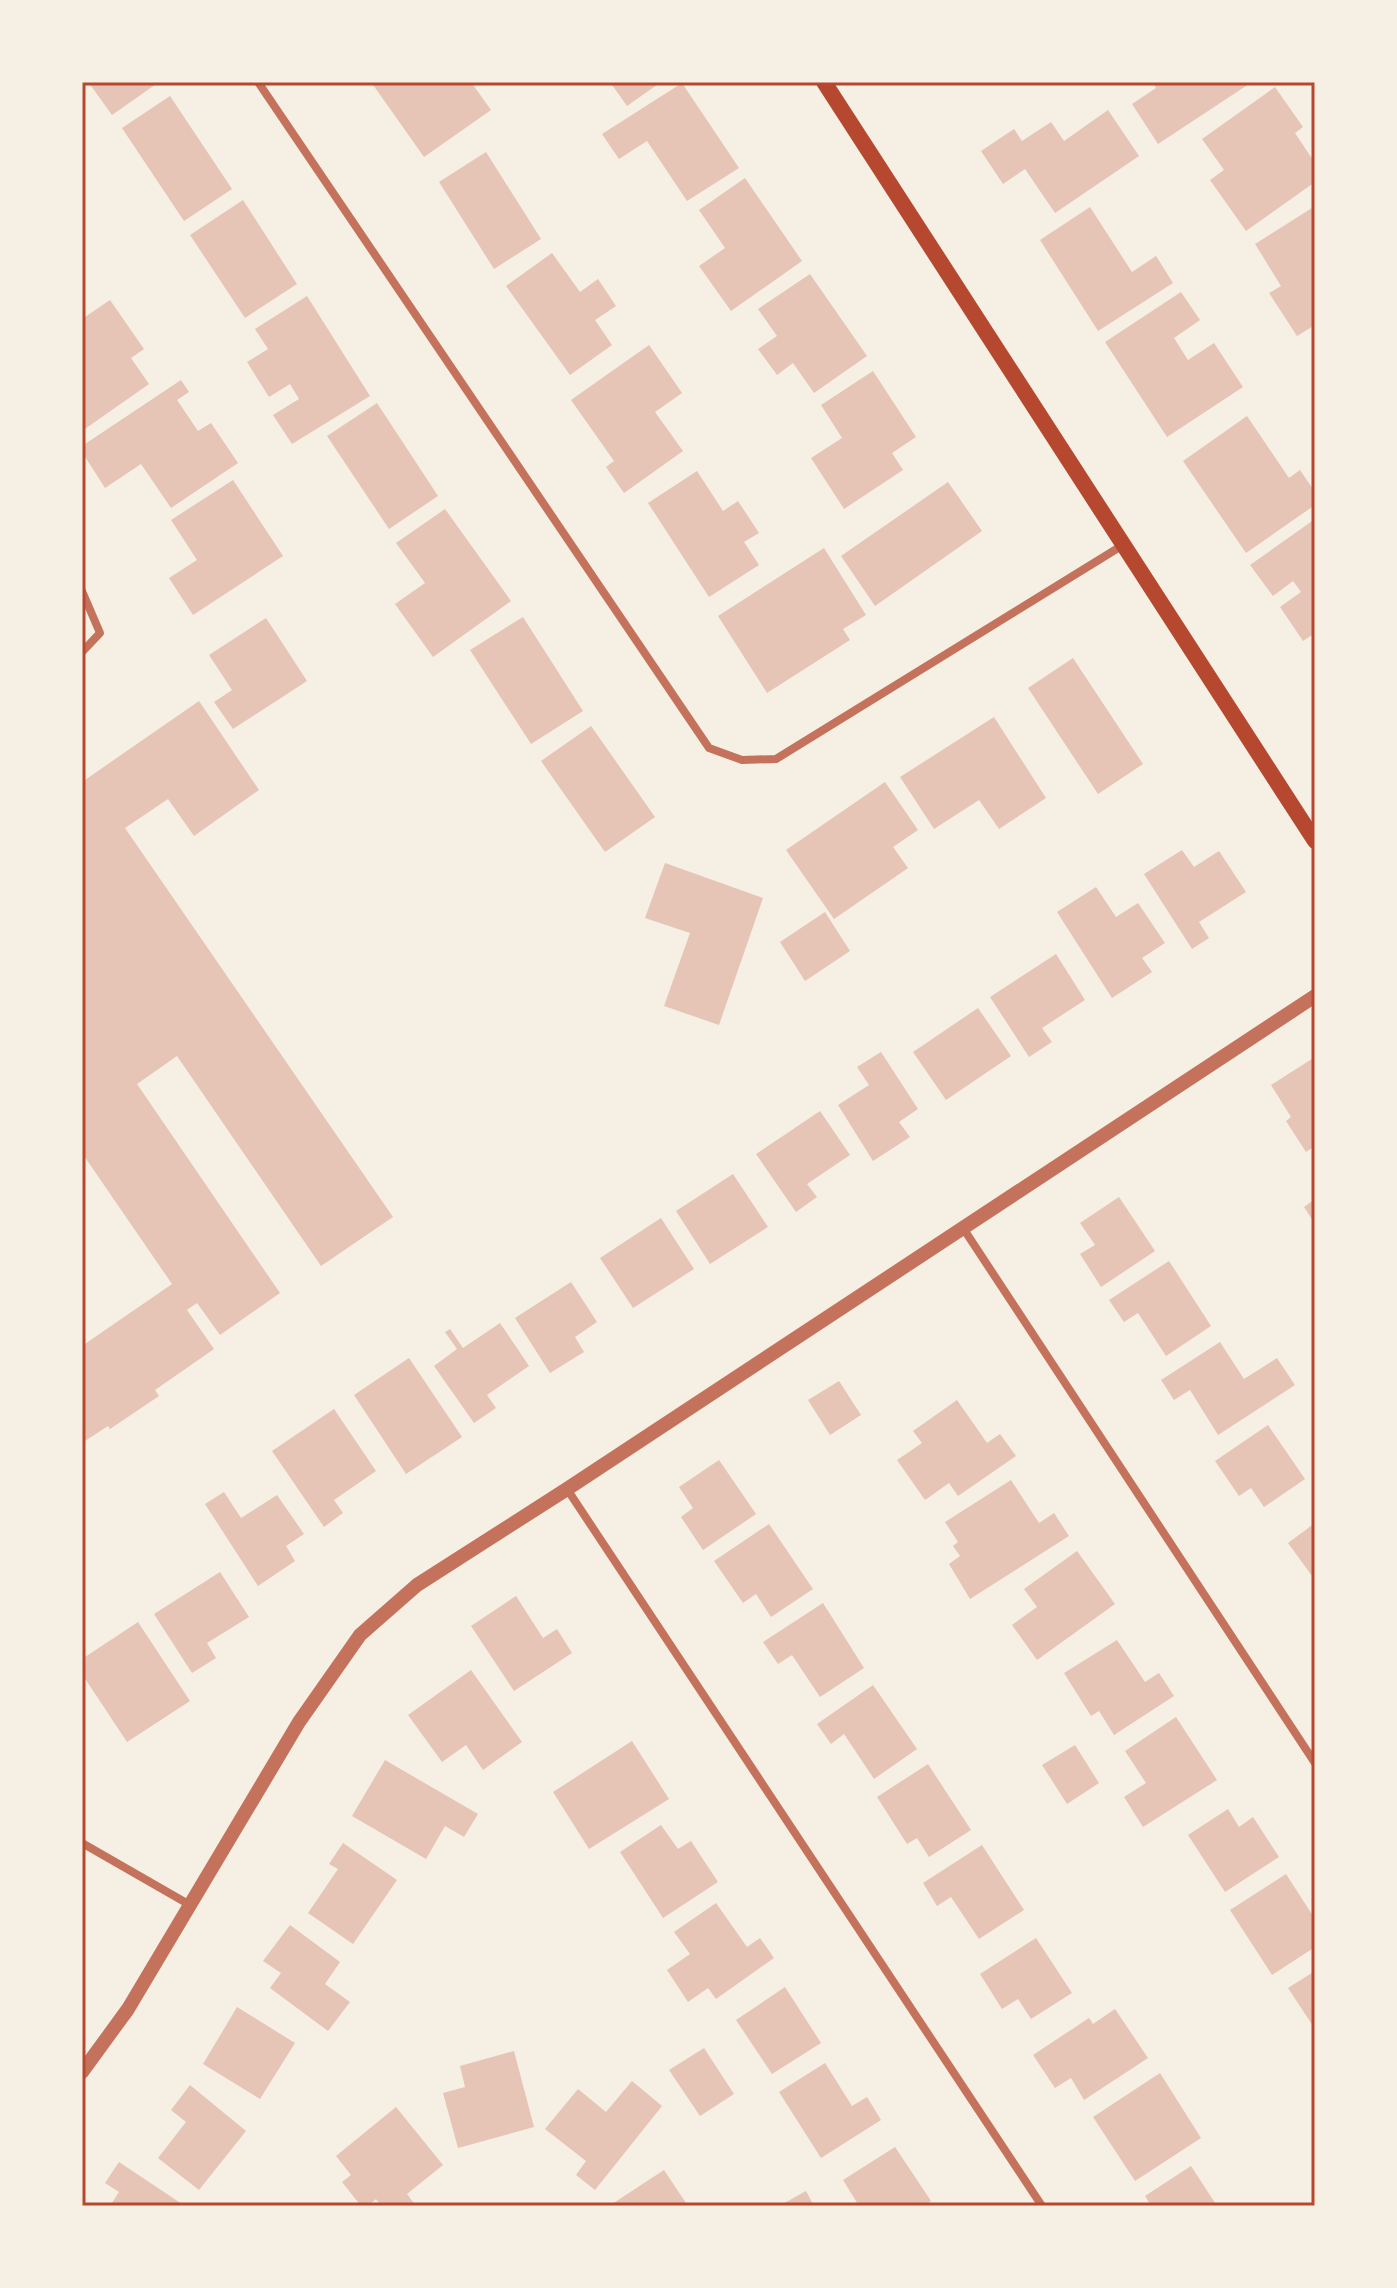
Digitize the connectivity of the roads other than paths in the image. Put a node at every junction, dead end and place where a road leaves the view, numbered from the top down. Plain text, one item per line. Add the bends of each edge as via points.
1 (258, 82) edge
2 (824, 82) edge
3 (1123, 545) junction
4 (82, 591) edge
5 (82, 652) edge
6 (1315, 841) edge
7 (1315, 996) edge
8 (963, 1228) junction
9 (567, 1489) junction
10 (1315, 1763) edge
11 (82, 1843) edge
12 (190, 1905) junction
13 (82, 2072) edge
14 (1042, 2206) edge

1 - 3 street via 709,748 742,760 776,759
2 - 3 main road
3 - 6 main road
4 - 5 street via 100,633
7 - 8 street
8 - 9 street
8 - 10 street
9 - 12 street via 417,1585 360,1635 299,1722
9 - 14 street
11 - 12 street
12 - 13 street via 128,2009

